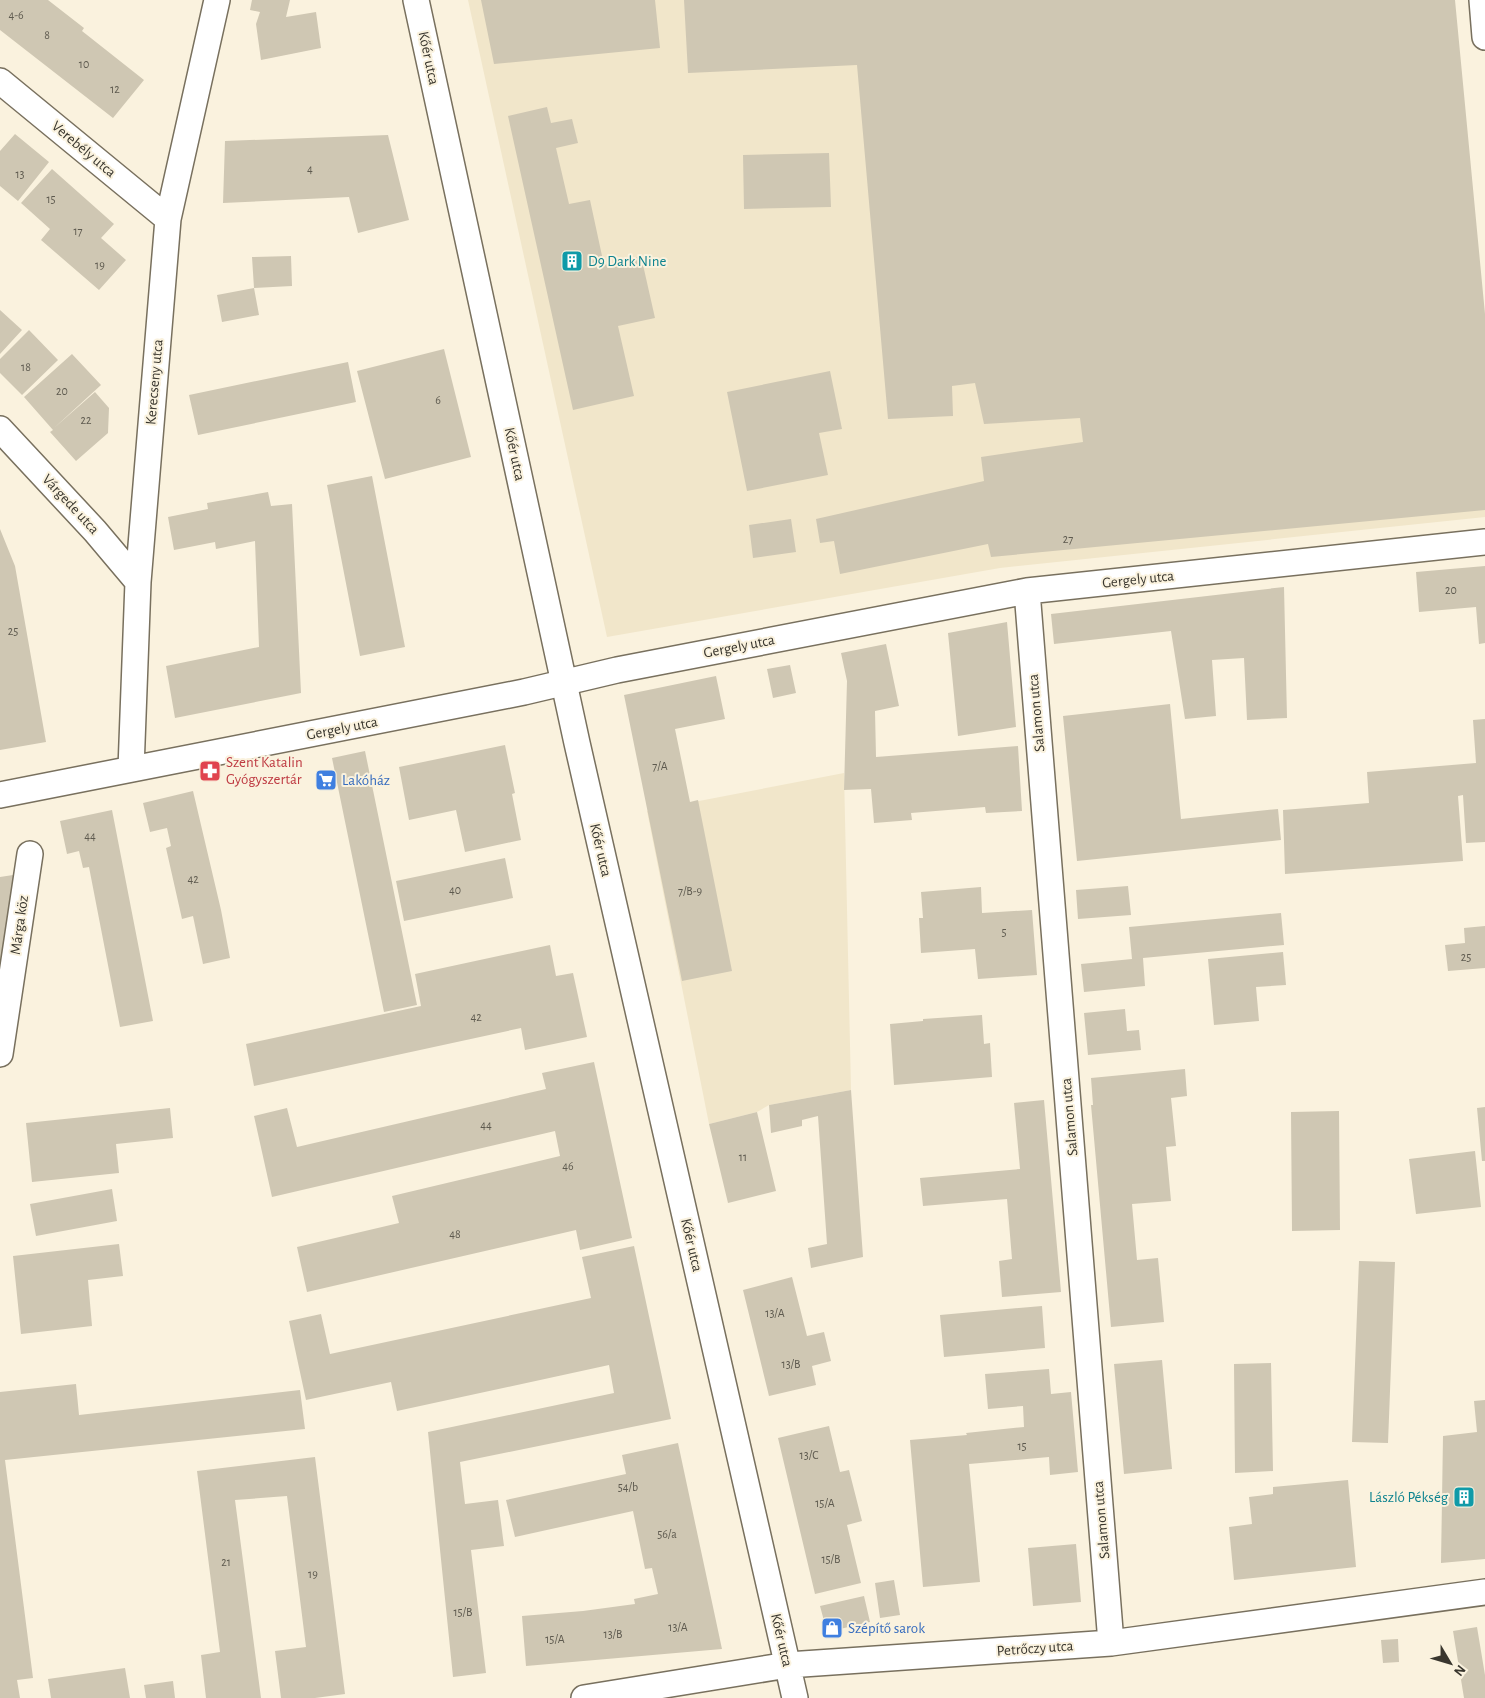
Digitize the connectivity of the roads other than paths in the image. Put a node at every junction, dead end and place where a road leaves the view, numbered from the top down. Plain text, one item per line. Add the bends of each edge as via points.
1 (218, 0) edge
2 (416, 0) edge
3 (1482, 0) edge
4 (1485, 36) edge
5 (0, 80) edge
6 (168, 219) junction
7 (0, 429) edge
8 (1485, 542) edge
9 (138, 582) junction
10 (1027, 591) junction
11 (564, 682) junction
12 (131, 769) junction
13 (0, 795) edge
14 (30, 854) dead end
15 (0, 1054) edge
16 (1485, 1592) edge
17 (1111, 1643) junction
18 (788, 1665) junction
19 (584, 1698) edge
20 (794, 1698) edge

1 - 6 street, Kerecseny utca
2 - 11 street, Kőér utca
3 - 4 street
5 - 6 street, Verebély utca
6 - 9 street, Kerecseny utca
7 - 9 street, Várgede utca via 95,530
8 - 10 street, Gergely utca
9 - 12 street, Kerecseny utca
10 - 11 street, Gergely utca
10 - 17 street, Salamon utca
11 - 12 street, Gergely utca
11 - 18 street, Kőér utca
12 - 13 street, Gergely utca
14 - 15 street, Márga köz
16 - 17 street, Petrőczy utca
17 - 18 street, Petrőczy utca
18 - 19 street, Petrőczy utca
18 - 20 street, Kőér utca

